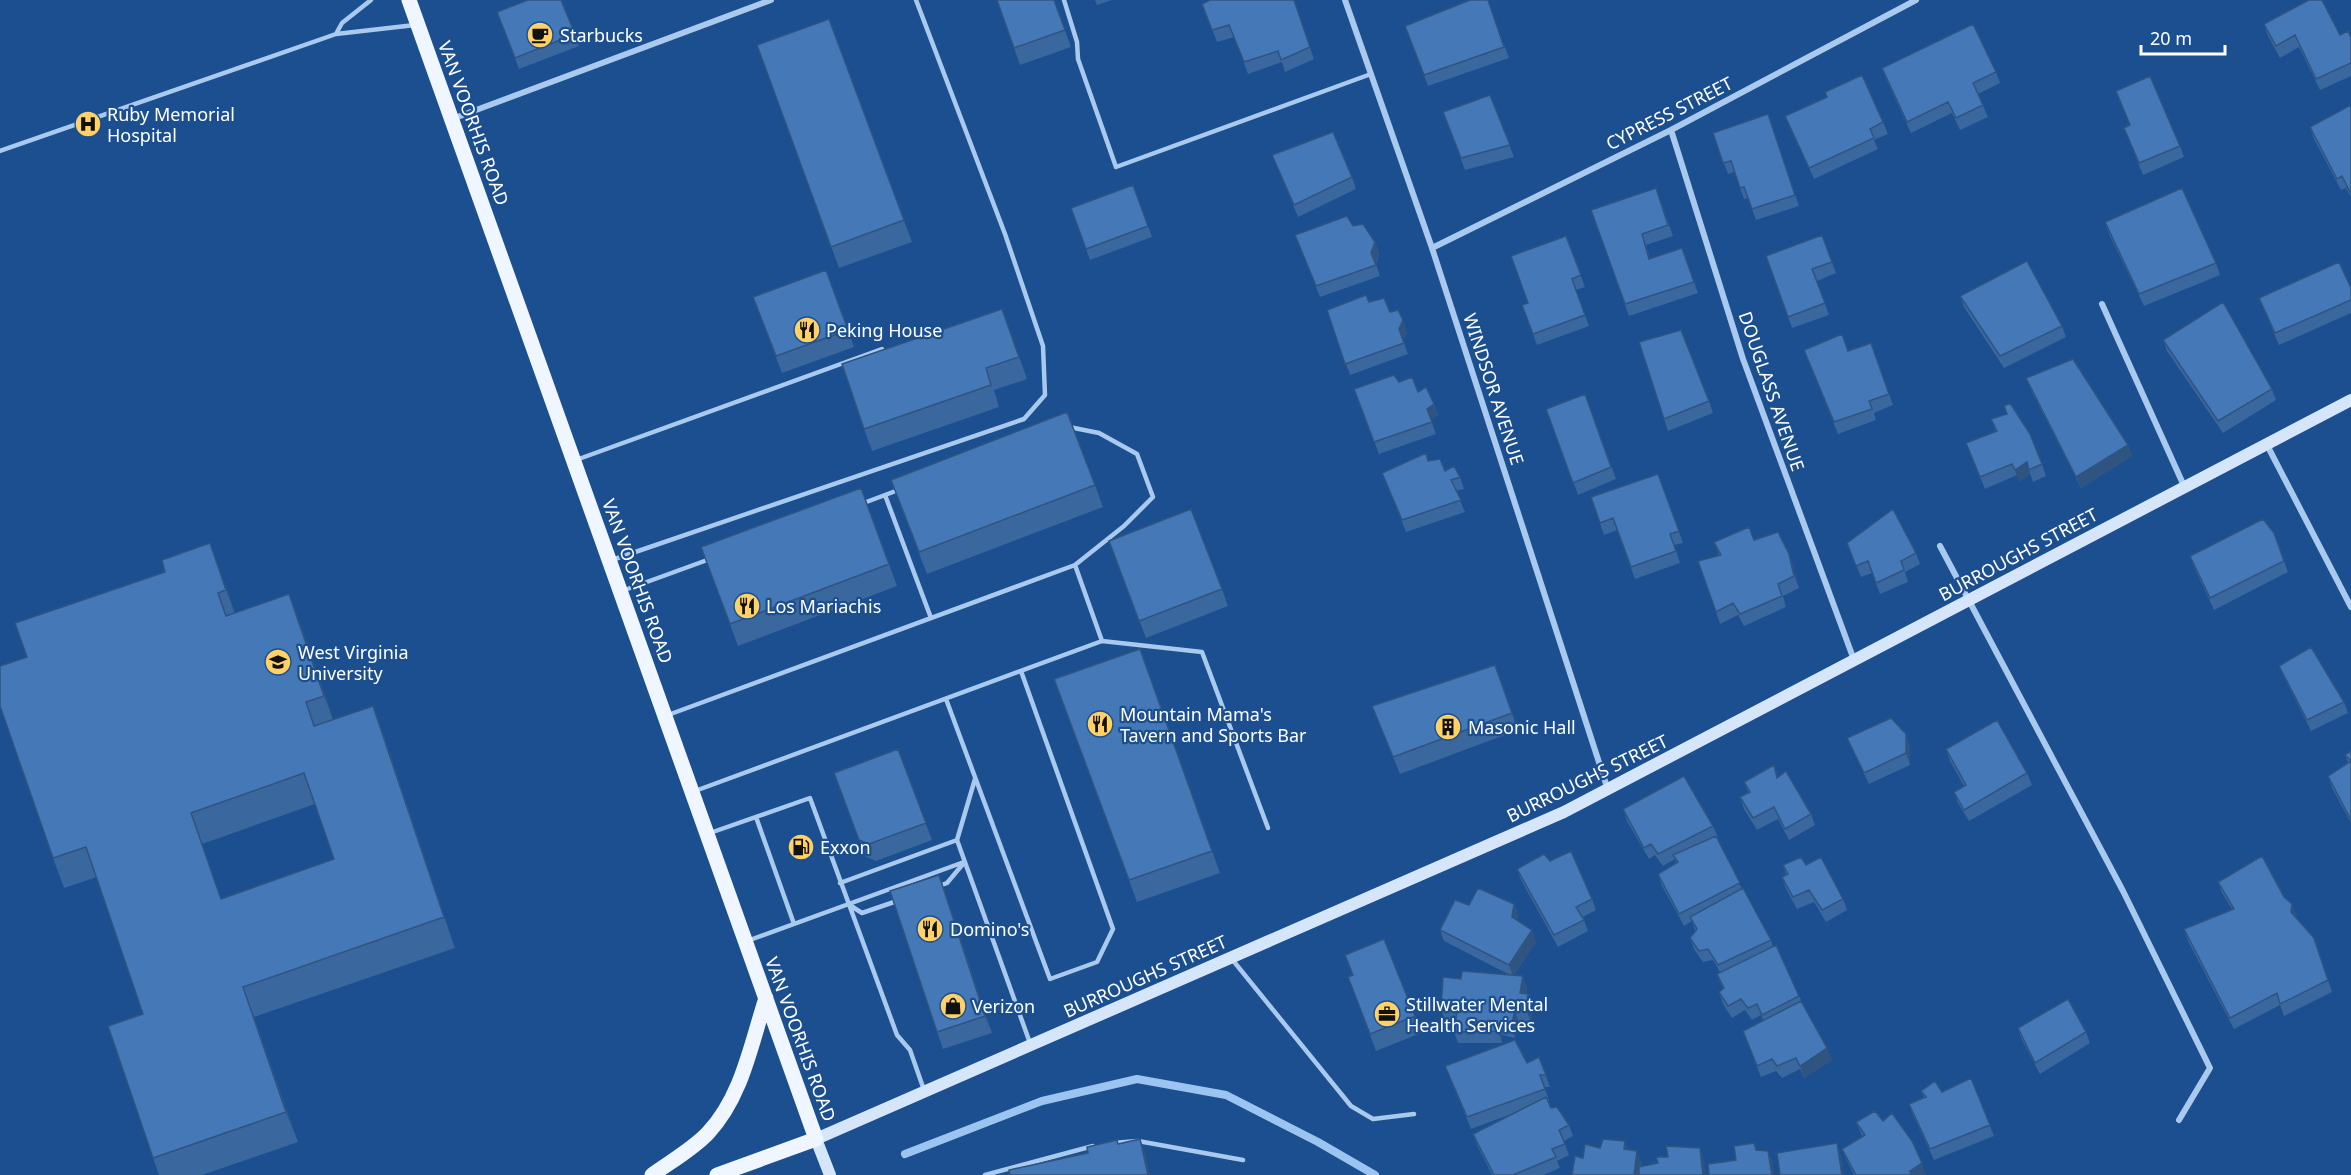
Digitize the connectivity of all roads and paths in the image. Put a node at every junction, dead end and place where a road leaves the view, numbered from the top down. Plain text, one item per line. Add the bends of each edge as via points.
1 (371, 0) edge
2 (410, 0) edge
3 (771, 0) edge
4 (916, 0) edge
5 (1064, 0) edge
6 (1345, 0) edge
7 (1916, 0) edge
8 (418, 25) junction
9 (336, 34) junction
10 (1371, 74) junction
11 (451, 119) junction
12 (1671, 130) junction
13 (0, 151) edge
14 (1432, 248) junction
15 (2102, 304) dead end
16 (882, 349) edge
17 (2351, 400) edge
18 (1068, 427) edge
19 (2266, 443) junction
20 (574, 461) junction
21 (2184, 486) junction
22 (906, 487) edge
23 (885, 495) junction
24 (851, 507) edge
25 (1941, 546) dead end
26 (717, 557) edge
27 (609, 561) junction
28 (1075, 565) junction
29 (621, 592) junction
30 (1970, 600) junction
31 (2351, 607) edge
32 (932, 618) junction
33 (1102, 641) junction
34 (1854, 660) junction
35 (1021, 671) junction
36 (946, 699) junction
37 (665, 717) junction
38 (975, 779) junction
39 (1608, 790) junction
40 (692, 792) junction
41 (756, 817) junction
42 (1268, 828) dead end
43 (707, 834) junction
44 (957, 840) junction
45 (964, 862) junction
46 (840, 883) junction
47 (936, 887) edge
48 (904, 898) edge
49 (848, 904) junction
50 (794, 924) junction
51 (746, 942) junction
52 (1231, 958) junction
53 (766, 998) junction
54 (1031, 1045) junction
55 (925, 1092) junction
56 (1414, 1114) dead end
57 (2179, 1120) dead end
58 (816, 1139) junction
59 (1109, 1143) edge
60 (1098, 1145) edge
61 (1243, 1160) dead end
62 (652, 1175) edge
63 (717, 1175) edge
64 (830, 1175) edge
65 (986, 1175) edge

1 - 9 lane via 342,23
2 - 8 main road, VAN VOORHIS ROAD
3 - 11 street
4 - 27 lane via 1043,346 1046,394 1024,418
5 - 10 lane via 1078,59 1116,167
6 - 10 street, WINDSOR AVENUE
7 - 12 street, CYPRESS STREET
8 - 9 lane
8 - 11 main road, VAN VOORHIS ROAD
9 - 13 lane
10 - 14 street, WINDSOR AVENUE
11 - 20 main road, VAN VOORHIS ROAD
12 - 14 street, CYPRESS STREET
12 - 34 street, DOUGLASS AVENUE via 1743,359
14 - 39 street, WINDSOR AVENUE
15 - 21 street
16 - 20 lane
17 - 19 street, BURROUGHS STREET
18 - 28 lane via 1099,433 1137,454 1152,497 1124,526
19 - 21 street, BURROUGHS STREET
19 - 31 street
20 - 27 main road, VAN VOORHIS ROAD
21 - 30 street, BURROUGHS STREET
22 - 23 lane
23 - 24 lane
23 - 32 lane
25 - 30 street
26 - 29 lane
27 - 29 main road, VAN VOORHIS ROAD
28 - 32 lane
28 - 33 lane
29 - 37 main road, VAN VOORHIS ROAD
30 - 34 street, BURROUGHS STREET
30 - 57 street via 2123,891 2210,1068
32 - 37 lane
33 - 35 lane
33 - 42 lane via 1202,652
34 - 39 street, BURROUGHS STREET
35 - 36 lane
35 - 38 lane via 1113,929 1097,962 1050,979
36 - 38 lane
36 - 40 lane
37 - 40 main road, VAN VOORHIS ROAD
38 - 44 lane
39 - 52 street, BURROUGHS STREET
40 - 43 main road, VAN VOORHIS ROAD
41 - 43 lane
41 - 46 lane via 810,798
41 - 50 lane
43 - 51 main road, VAN VOORHIS ROAD
44 - 45 lane
44 - 46 lane
45 - 47 lane via 947,883
45 - 49 lane
45 - 54 lane
46 - 49 lane
48 - 49 lane via 862,913
49 - 50 lane
49 - 55 lane via 897,1035 910,1050
50 - 51 lane
51 - 53 main road, VAN VOORHIS ROAD
52 - 54 street, BURROUGHS STREET
52 - 56 lane via 1351,1106 1373,1119
53 - 58 main road, VAN VOORHIS ROAD
53 - 62 main road via 729,1106 707,1134
54 - 55 street, BURROUGHS STREET
55 - 58 street, BURROUGHS STREET
58 - 63 main road
58 - 64 street, VAN VOORHIS ROAD
59 - 61 lane via 1138,1141
60 - 65 lane

